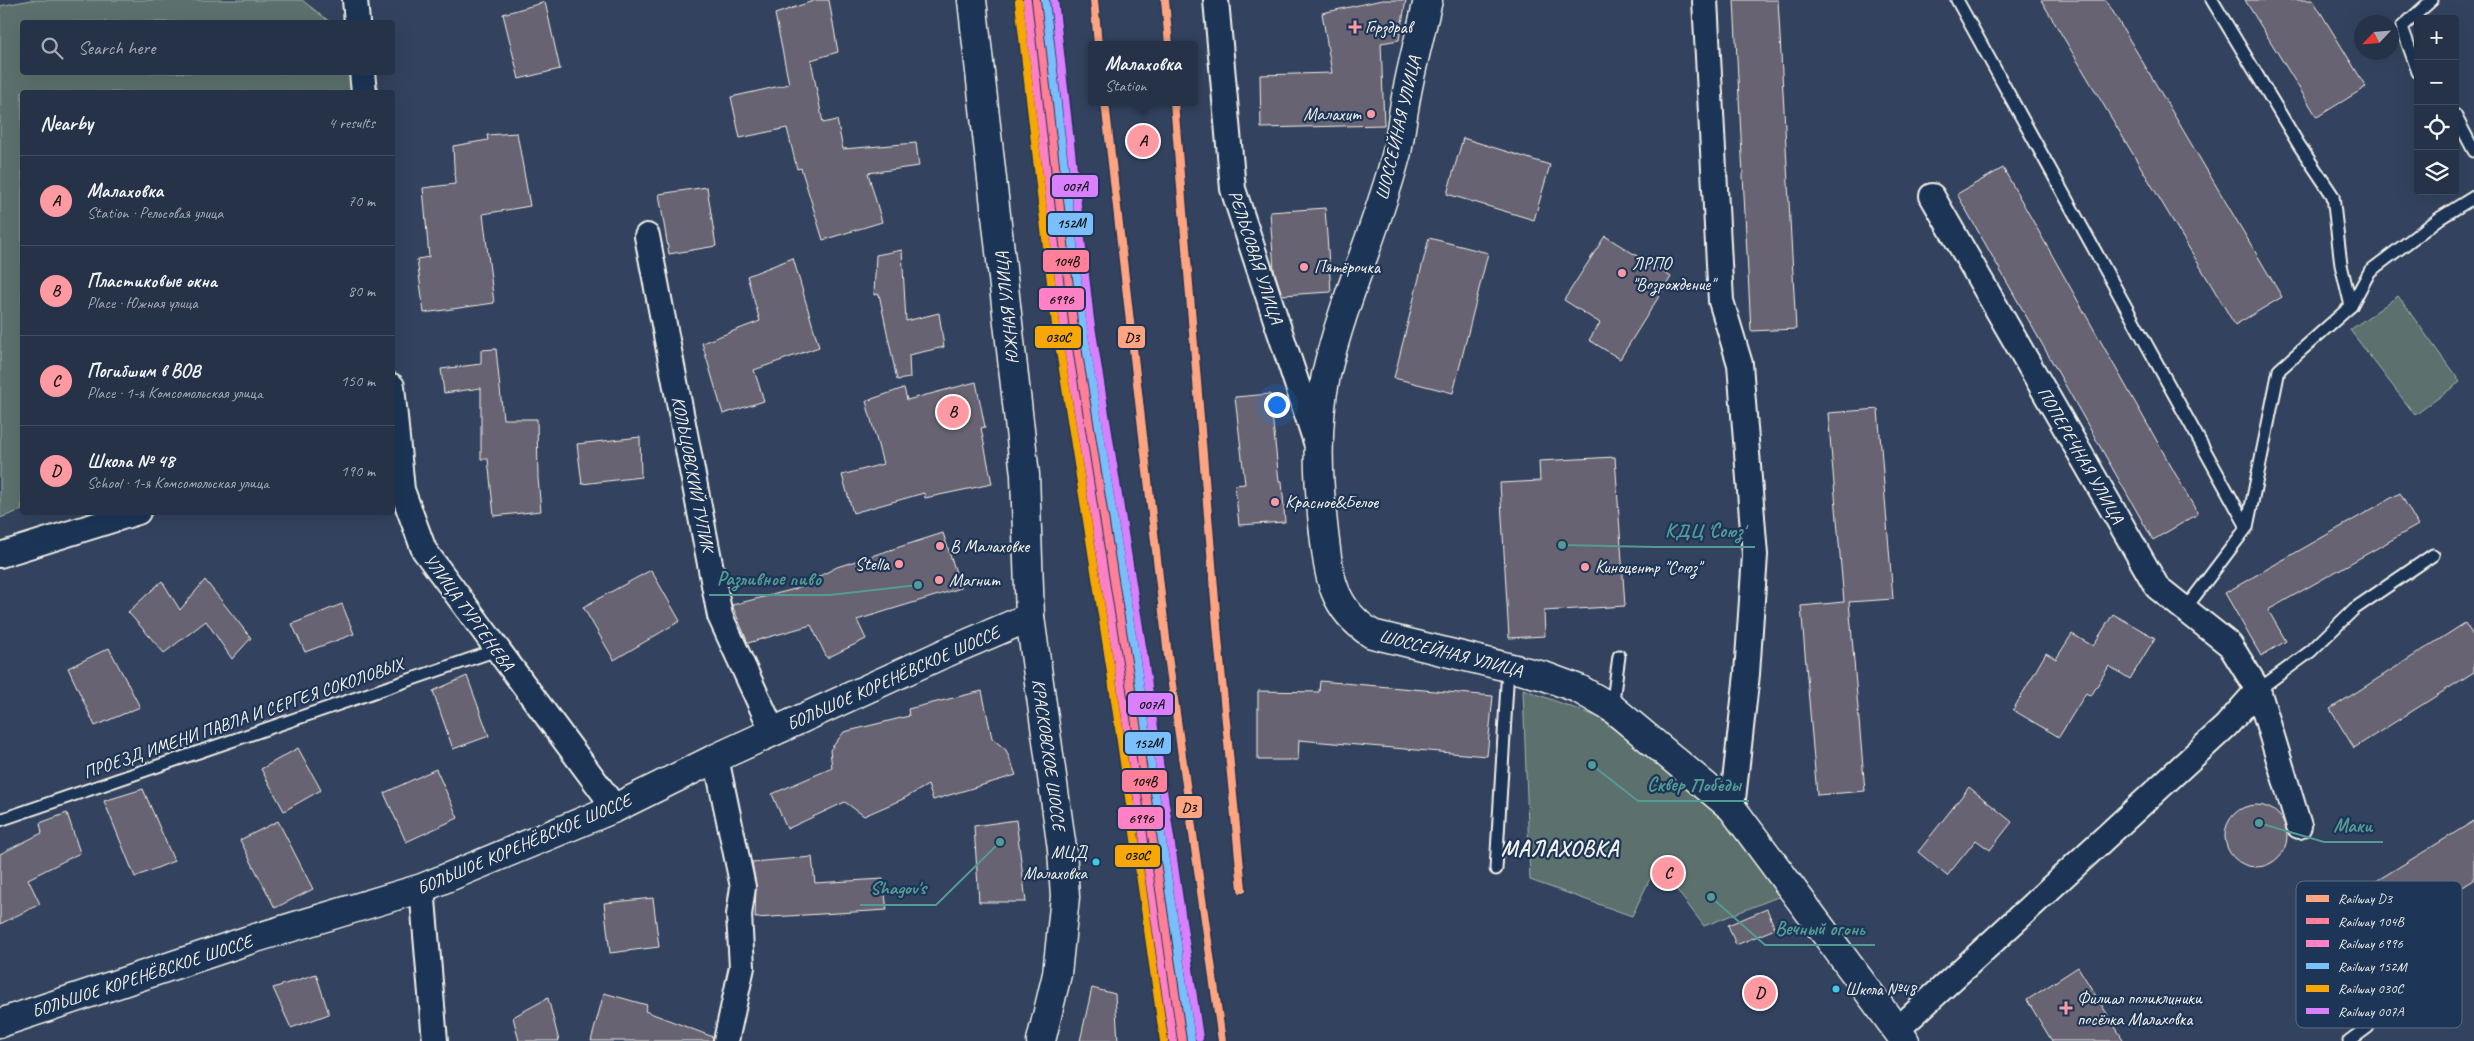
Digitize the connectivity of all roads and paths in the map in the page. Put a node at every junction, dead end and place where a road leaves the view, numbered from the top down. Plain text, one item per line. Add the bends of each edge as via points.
1 (355, 0) edge
2 (972, 0) edge
3 (1216, 0) edge
4 (1428, 0) edge
5 (1705, 0) edge
6 (1957, 0) edge
7 (2212, 0) edge
8 (2432, 0) edge
9 (358, 20) edge
10 (2414, 61) edge
11 (362, 75) edge
12 (364, 90) edge
13 (2459, 123) edge
14 (2474, 151) edge
15 (1932, 196) dead end
16 (2474, 197) edge
17 (648, 236) dead end
18 (2351, 306) junction
19 (395, 433) edge
20 (1318, 449) junction
21 (128, 515) edge
22 (2247, 527) junction
23 (0, 555) edge
24 (2433, 555) dead end
25 (2185, 610) junction
26 (1030, 617) junction
27 (496, 650) junction
28 (1618, 656) dead end
29 (1508, 668) junction
30 (2258, 690) junction
31 (1612, 708) junction
32 (773, 732) junction
33 (716, 758) junction
34 (615, 808) junction
35 (1732, 808) junction
36 (0, 820) edge
37 (2299, 826) dead end
38 (1496, 869) dead end
39 (422, 888) junction
40 (0, 1023) edge
41 (2367, 1028) edge
42 (1901, 1035) edge
43 (435, 1041) edge
44 (726, 1041) edge
45 (1041, 1041) edge
46 (2349, 1041) edge

1 - 9 street
2 - 26 main road, ЮЖНАЯ УЛИЦА via 1025,475
3 - 20 street, РЕЛЬСОВАЯ УЛИЦА via 1233,190
4 - 20 main road, ШОССЕЙНАЯ УЛИЦА via 1397,151 1326,376
5 - 35 street via 1721,301 1740,364 1755,555 1748,674
6 - 22 lane
7 - 18 lane via 2333,196 2341,265
8 - 10 lane via 2402,27
11 - 12 street
13 - 14 lane
15 - 25 street, ПОПЕРЕЧНАЯ УЛИЦА via 2157,586
16 - 18 lane via 2440,218 2370,271
17 - 32 street, КОЛЬЦОВСКИЙ ТУПИК via 720,616
18 - 22 lane via 2279,370
19 - 27 street, УЛИЦА ТУРГЕНЕВА via 402,490 424,550
20 - 29 main road, ШОССЕЙНАЯ УЛИЦА via 1321,507 1332,583 1342,606 1354,622 1372,634
21 - 23 street
22 - 25 lane
24 - 30 lane via 2354,609 2311,651
25 - 30 street, ПОПЕРЕЧНАЯ УЛИЦА via 2230,645
26 - 32 main road, БОЛЬШОЕ КОРЕНЁВСКОЕ ШОССЕ
26 - 45 main road, КРАСКОВСКОЕ ШОССЕ via 1062,849 1065,897 1057,974
27 - 34 street, УЛИЦА ТУРГЕНЕВА
27 - 36 lane, ПРОЕЗД ИМЕНИ ПАВЛА И СЕРГЕЯ СОКОЛОВЫХ
28 - 31 lane
29 - 31 main road, ШОССЕЙНАЯ УЛИЦА via 1544,676 1579,689
29 - 38 lane
30 - 37 street, ПОПЕРЕЧНАЯ УЛИЦА
30 - 42 street via 2226,726
31 - 35 main road, ШОССЕЙНАЯ УЛИЦА
32 - 33 main road, БОЛЬШОЕ КОРЕНЁВСКОЕ ШОССЕ
33 - 34 main road, БОЛЬШОЕ КОРЕНЁВСКОЕ ШОССЕ
33 - 44 street via 743,887 739,915 742,967
34 - 39 main road, БОЛЬШОЕ КОРЕНЁВСКОЕ ШОССЕ
35 - 42 main road, ШОССЕЙНАЯ УЛИЦА
39 - 40 main road, БОЛЬШОЕ КОРЕНЁВСКОЕ ШОССЕ via 249,940
39 - 43 street
41 - 46 lane

